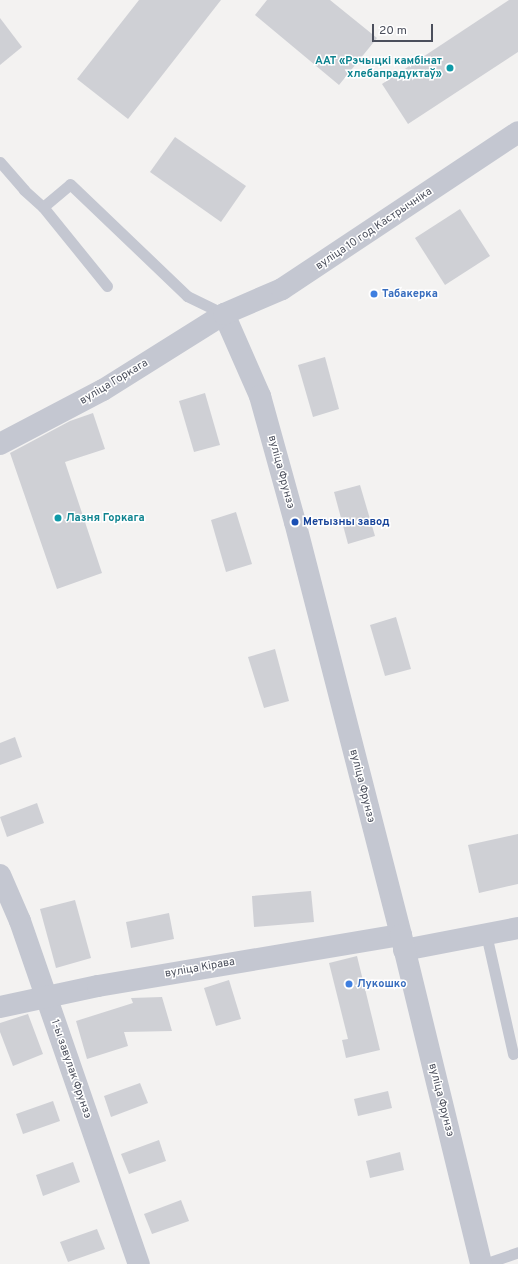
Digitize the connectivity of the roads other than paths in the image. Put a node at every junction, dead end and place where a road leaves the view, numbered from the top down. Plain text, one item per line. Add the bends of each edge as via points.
1 (518, 132) edge
2 (0, 162) edge
3 (42, 207) junction
4 (107, 286) dead end
5 (224, 314) junction
6 (0, 444) edge
7 (0, 875) edge
8 (518, 928) edge
9 (486, 934) junction
10 (402, 942) junction
11 (46, 997) junction
12 (0, 1007) edge
13 (513, 1054) dead end
14 (518, 1252) edge
15 (139, 1264) edge
16 (481, 1264) edge
17 (484, 1264) edge

1 - 5 street, вуліца 10 год Кастрычніка via 282,289
2 - 3 lane
3 - 4 lane
3 - 5 lane via 70,184 187,296
5 - 6 street, вуліца Горкага via 104,390
5 - 10 street, вуліца Фрунзэ via 260,396 297,530
7 - 11 street, 1-ы завулак Фрунзэ via 20,921
8 - 9 street, вуліца Кірава
9 - 10 street, вуліца Кірава
9 - 13 lane
10 - 11 street, вуліца Кірава via 194,969
10 - 16 street, вуліца Фрунзэ
11 - 12 street, вуліца Кірава
11 - 15 street, 1-ы завулак Фрунзэ
14 - 17 lane

